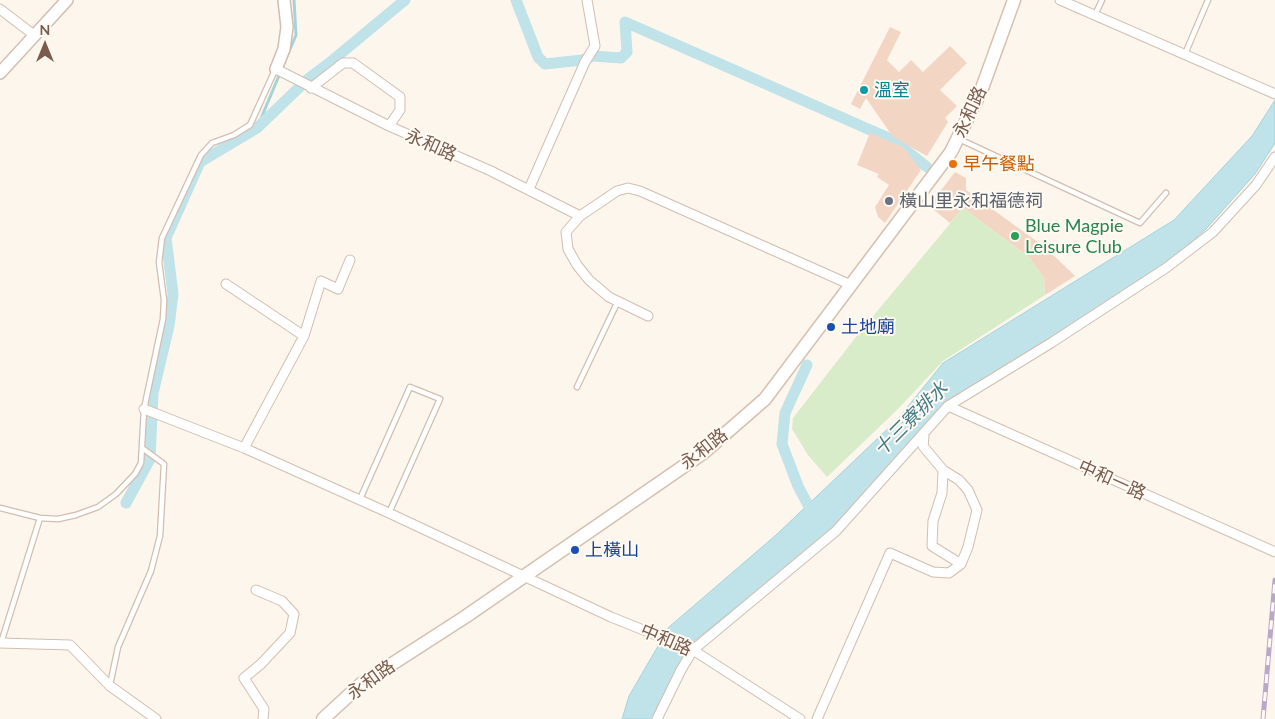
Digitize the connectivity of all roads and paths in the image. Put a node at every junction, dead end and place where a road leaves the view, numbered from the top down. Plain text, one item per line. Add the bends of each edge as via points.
1 (67, 0) edge
2 (284, 0) edge
3 (588, 0) edge
4 (1014, 0) edge
5 (1060, 0) edge
6 (1102, 0) edge
7 (1208, 0) edge
8 (0, 9) edge
9 (1095, 15) junction
10 (34, 35) junction
11 (1185, 54) junction
12 (276, 69) junction
13 (0, 73) edge
14 (309, 87) junction
15 (1275, 94) edge
16 (389, 126) junction
17 (957, 138) junction
18 (1275, 157) edge
19 (529, 189) junction
20 (1166, 193) dead end
21 (580, 216) junction
22 (350, 260) dead end
23 (226, 284) dead end
24 (851, 285) junction
25 (618, 301) junction
26 (648, 316) dead end
27 (304, 336) junction
28 (577, 387) dead end
29 (948, 406) junction
30 (144, 409) junction
31 (924, 436) junction
32 (142, 448) junction
33 (244, 448) junction
34 (943, 470) junction
35 (360, 500) junction
36 (0, 508) edge
37 (389, 513) junction
38 (40, 518) junction
39 (1275, 552) edge
40 (961, 564) junction
41 (522, 577) junction
42 (256, 590) dead end
43 (0, 643) edge
44 (691, 649) junction
45 (110, 686) junction
46 (156, 719) edge
47 (263, 719) edge
48 (323, 719) edge
49 (658, 719) edge
50 (800, 719) edge
51 (817, 719) edge

1 - 10 street
2 - 12 street via 287,27 284,49
3 - 19 street via 596,46
4 - 17 main road, 永和路 via 981,91
5 - 9 street
6 - 9 lane
7 - 11 lane
8 - 10 street
9 - 11 street
10 - 13 street
11 - 15 street
12 - 14 street
12 - 30 lane via 250,125 212,143 201,155 162,238 163,319
14 - 16 street, 永和路
14 - 16 street, 永和路 via 344,63 353,63 400,97 400,110
16 - 19 street, 永和路
17 - 20 lane via 1140,223
17 - 24 main road, 永和路 via 951,152
18 - 29 street via 1256,185 1213,232 1166,268
19 - 21 street, 永和路
21 - 24 street via 617,190 640,190
21 - 25 street via 566,232 568,249 589,280
22 - 27 street via 338,289 321,281
23 - 27 street
24 - 41 main road, 永和路 via 765,399 703,453
25 - 26 street
25 - 28 lane
27 - 33 street
29 - 31 street
29 - 39 street, 中和一路
30 - 32 lane
30 - 33 street
31 - 34 street via 923,446
31 - 44 street via 836,531
32 - 38 lane via 141,463 135,474 98,507 58,519
32 - 45 lane via 164,464 160,536 151,571 118,647
33 - 35 street
34 - 40 street via 968,490 977,510
34 - 40 street via 942,493 933,521 932,546
35 - 37 street
35 - 37 lane via 410,387 440,399
36 - 38 lane
37 - 41 street
38 - 43 lane
40 - 51 street via 949,573 933,572 890,553
41 - 44 street, 中和路
41 - 48 main road, 永和路 via 361,684
42 - 47 street via 282,601 294,614 290,633 244,678 264,709
43 - 45 street via 70,645
44 - 49 street
44 - 50 street, 中和路
45 - 46 street

